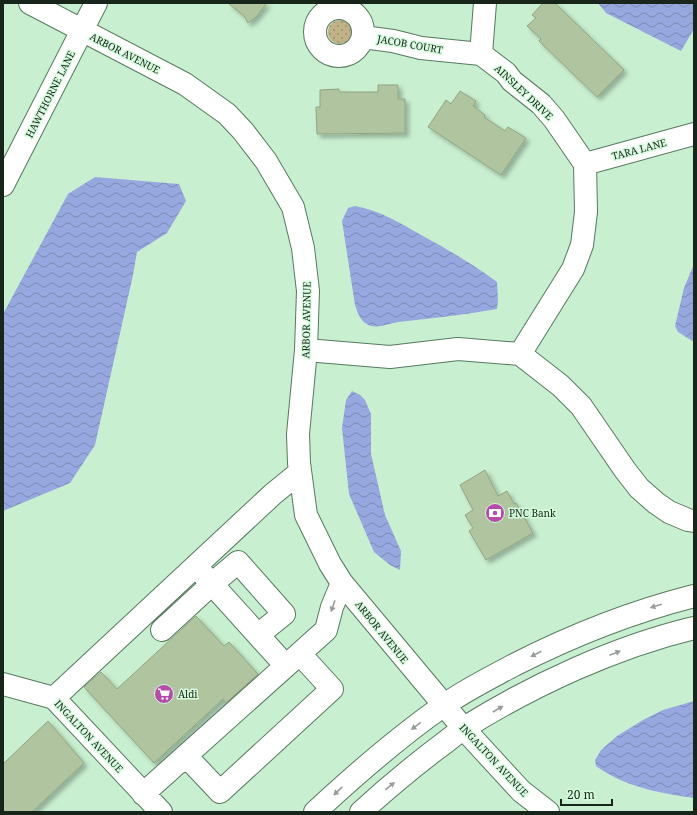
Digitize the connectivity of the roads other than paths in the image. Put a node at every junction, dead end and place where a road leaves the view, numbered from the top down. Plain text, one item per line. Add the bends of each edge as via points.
1 (30, 3) edge
2 (96, 3) edge
3 (485, 3) edge
4 (82, 31) junction
5 (364, 36) dead end
6 (481, 54) junction
7 (694, 134) edge
8 (585, 164) junction
9 (3, 185) edge
10 (306, 350) junction
11 (520, 354) junction
12 (300, 472) junction
13 (694, 521) edge
14 (196, 566) junction
15 (342, 583) junction
16 (212, 584) junction
17 (694, 596) edge
18 (694, 628) edge
19 (162, 630) dead end
20 (258, 635) junction
21 (293, 660) junction
22 (3, 684) edge
23 (54, 698) junction
24 (444, 705) junction
25 (464, 729) junction
26 (186, 756) junction
27 (143, 794) junction
28 (160, 812) edge
29 (315, 812) edge
30 (361, 812) edge
31 (548, 812) edge

1 - 4 street, ARBOR AVENUE
2 - 4 street, HAWTHORNE LANE
3 - 6 street
4 - 9 street, HAWTHORNE LANE
4 - 10 street, ARBOR AVENUE via 185,84 210,101 227,114 266,161 293,207 303,248 308,290
5 - 6 street, JACOB COURT via 421,48
6 - 8 street, AINSLEY DRIVE via 541,104
7 - 8 street, TARA LANE
8 - 11 street via 586,212 582,246 573,268
10 - 11 street via 390,357 458,349
10 - 12 street, ARBOR AVENUE via 298,434
11 - 13 street via 561,386 581,406 639,488 669,512
12 - 14 street
12 - 15 street, ARBOR AVENUE via 306,515
14 - 16 street
14 - 23 street
15 -> 21 street via 326,630
15 - 24 street, ARBOR AVENUE
16 - 19 street
16 - 20 street
16 - 20 street via 238,562 284,614
17 -> 24 street via 643,610 552,646 488,678
25 -> 18 street via 521,696 589,663
20 - 21 street
21 - 26 street
21 - 26 street via 332,689 220,792
22 - 23 street, INGALTON AVENUE
23 - 27 street, INGALTON AVENUE
24 - 25 street, INGALTON AVENUE
24 -> 29 street via 356,774
30 -> 25 street via 411,769
25 - 31 street, INGALTON AVENUE via 521,791
26 - 27 street
27 - 28 street, INGALTON AVENUE

